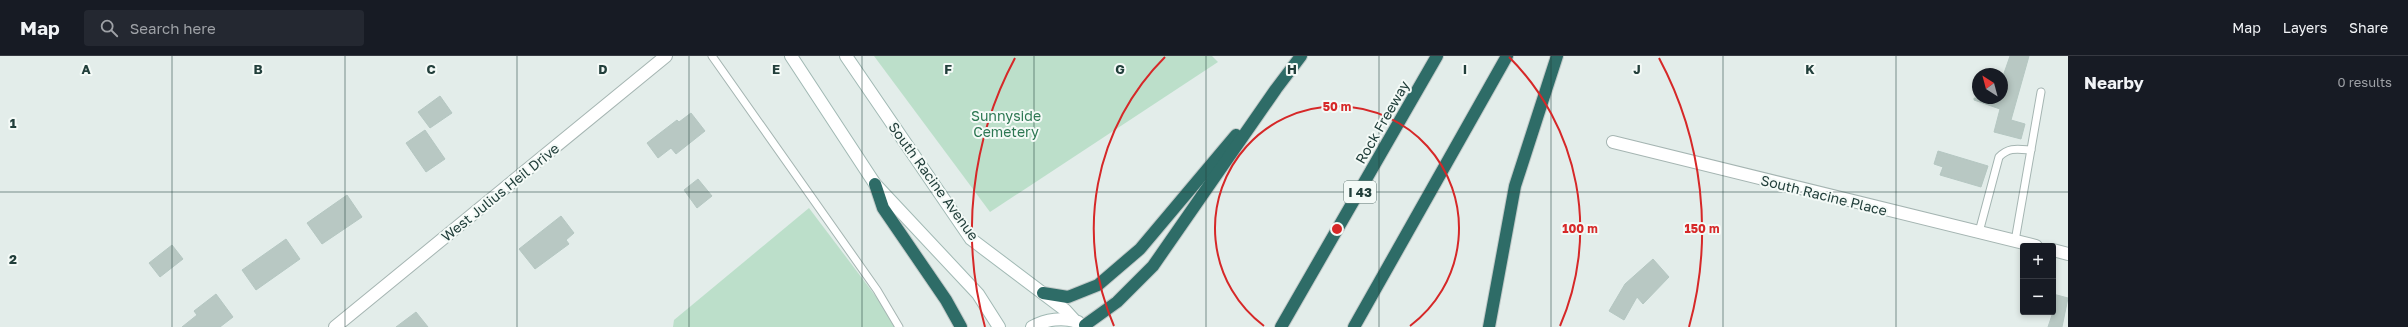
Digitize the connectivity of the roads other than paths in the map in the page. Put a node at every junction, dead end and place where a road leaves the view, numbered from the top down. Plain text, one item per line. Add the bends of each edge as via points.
1 (666, 56) edge
2 (712, 56) edge
3 (791, 56) edge
4 (846, 56) edge
5 (1302, 56) edge
6 (1437, 56) edge
7 (1507, 56) edge
8 (1557, 56) edge
9 (1276, 89) junction
10 (2041, 92) dead end
11 (1613, 142) dead end
12 (2031, 150) junction
13 (875, 184) junction
14 (1979, 232) junction
15 (2015, 241) junction
16 (2023, 243) edge
17 (2056, 251) edge
18 (2068, 254) edge
19 (1043, 293) junction
20 (1082, 324) edge
21 (335, 327) edge
22 (899, 327) edge
23 (962, 327) edge
24 (999, 327) edge
25 (1032, 327) edge
26 (1281, 327) edge
27 (1354, 327) edge
28 (1489, 327) edge

1 - 21 street, West Julius Heil Drive
2 - 22 lane via 877,290
3 - 13 street
4 - 19 street, South Racine Avenue via 971,239
5 - 9 highway
6 - 26 highway, Rock Freeway / I 43
7 - 27 highway
8 - 28 highway via 1515,186
9 - 19 highway via 1140,249 1098,285 1068,297
9 - 20 highway via 1153,266 1117,302
10 - 12 lane
11 - 14 street, South Racine Place
12 - 14 lane via 2013,148 1999,157
12 - 15 lane
13 - 23 highway via 883,208
13 - 24 street via 978,294
14 - 15 street, South Racine Place
15 - 16 street, South Racine Place
17 - 18 street
19 - 20 street, South Racine Avenue
20 - 25 street via 1061,319

